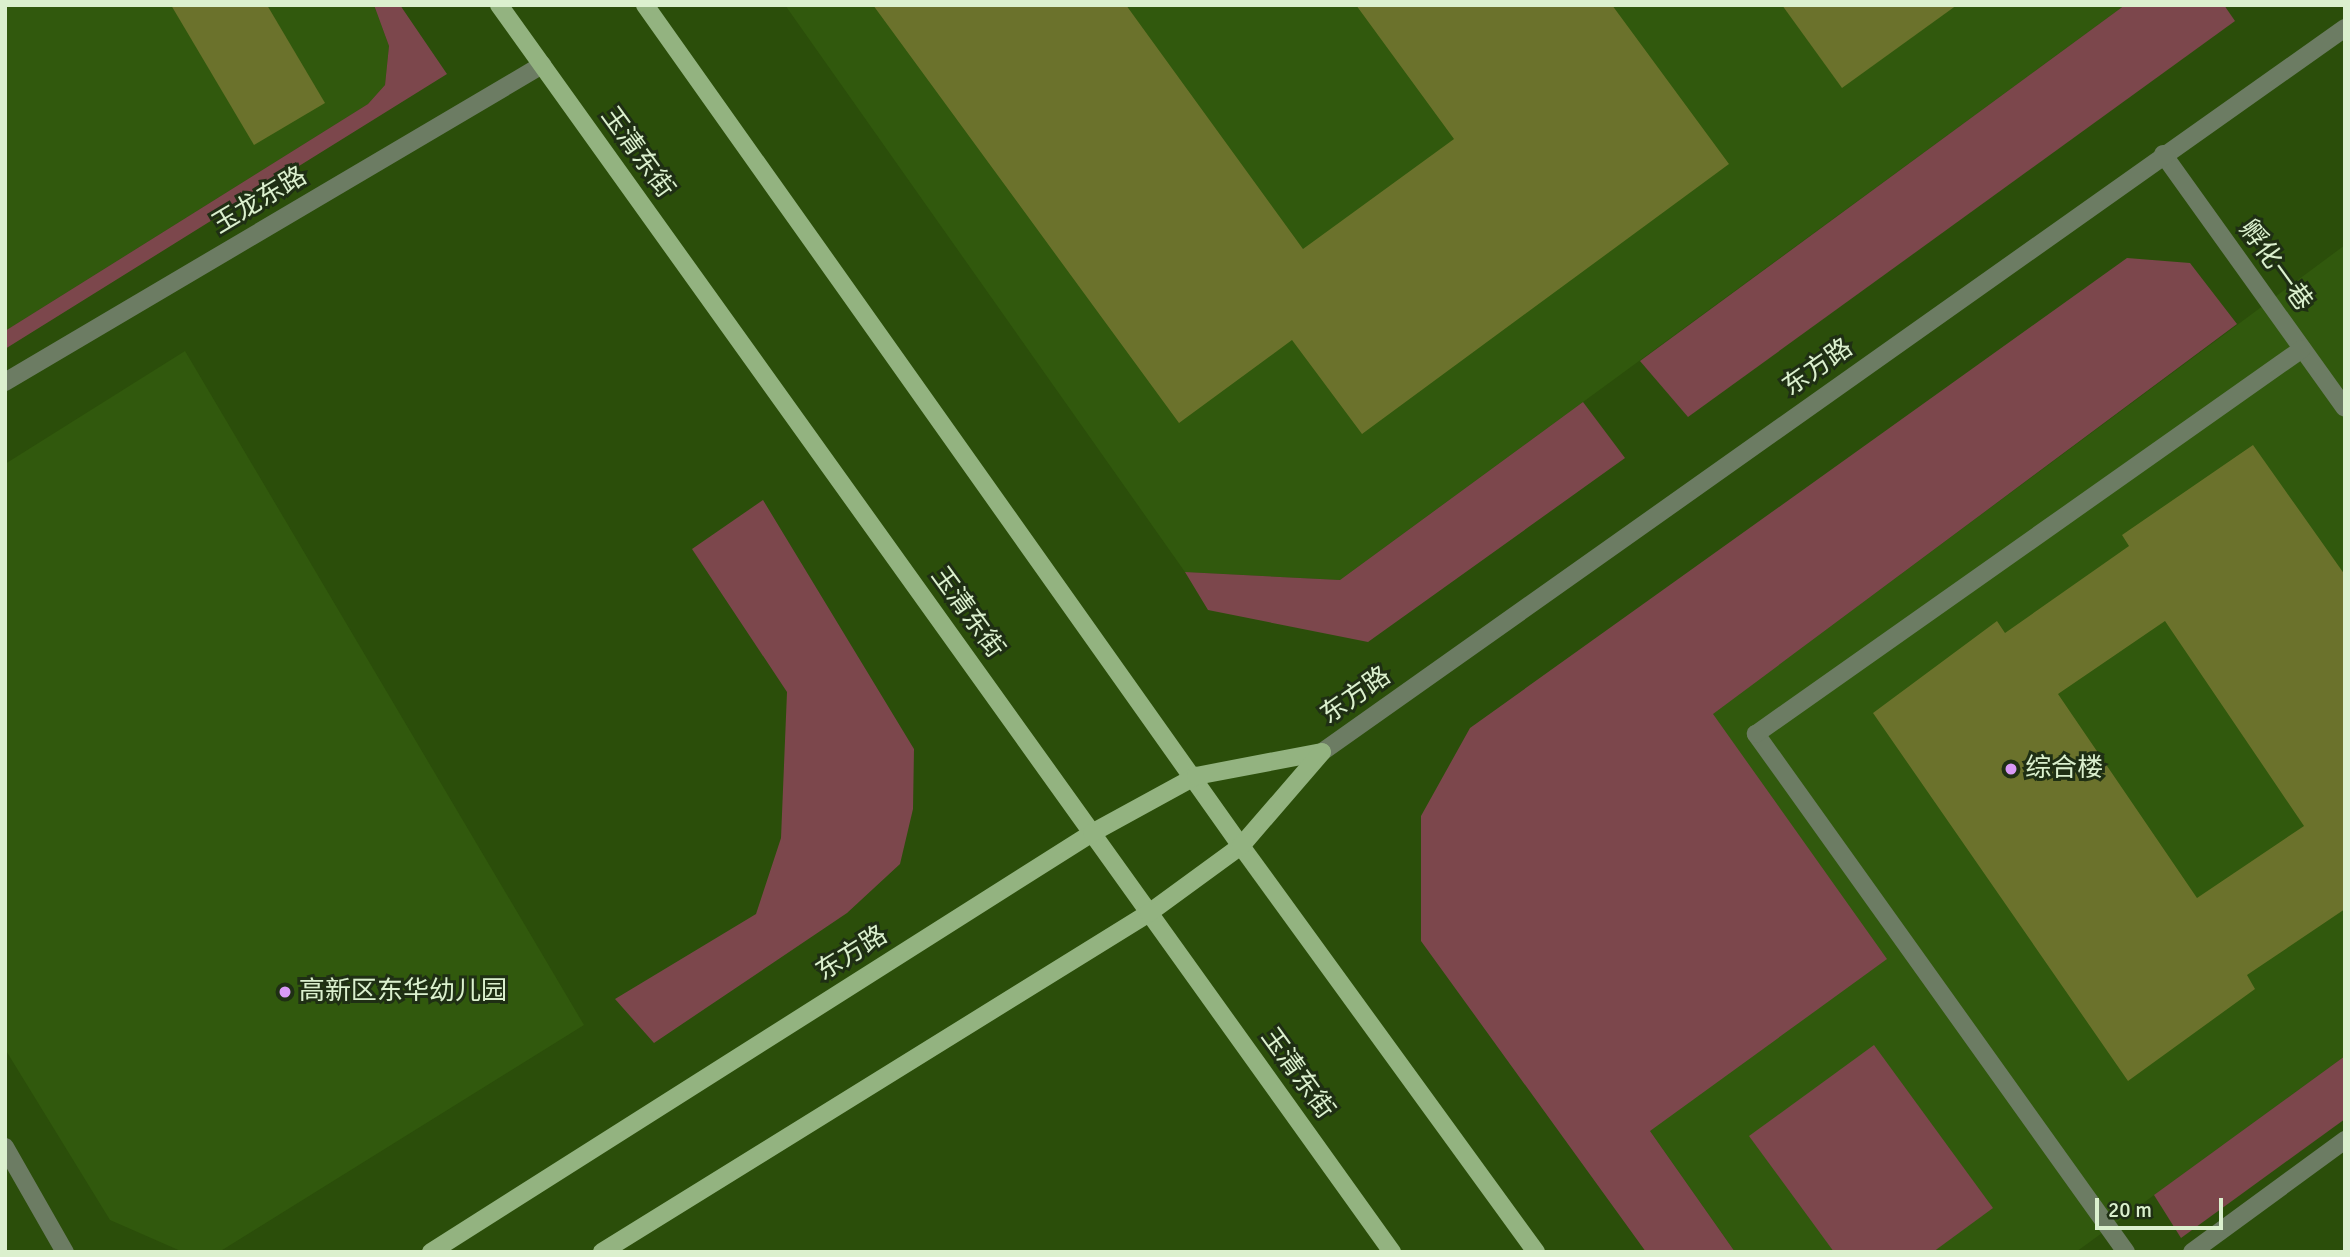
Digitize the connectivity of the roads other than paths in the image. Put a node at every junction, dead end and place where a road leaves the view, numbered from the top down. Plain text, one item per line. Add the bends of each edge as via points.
1 (499, 5) edge
2 (645, 5) edge
3 (2345, 28) edge
4 (541, 65) junction
5 (2163, 154) junction
6 (2302, 349) junction
7 (5, 382) edge
8 (2345, 408) edge
9 (1322, 752) junction
10 (1196, 776) junction
11 (1092, 833) junction
12 (1241, 846) junction
13 (1149, 913) junction
14 (2345, 1140) edge
15 (5, 1147) edge
16 (65, 1252) edge
17 (431, 1252) edge
18 (602, 1252) edge
19 (1392, 1252) edge
20 (1536, 1252) edge
21 (2126, 1252) edge
22 (2192, 1252) edge

1 - 4 main road, 玉清东街
2 - 10 main road
3 - 5 street, 东方路
4 - 7 street, 玉龙东路
4 - 11 main road, 玉清东街
5 - 6 street, 孵化一巷
5 - 9 street, 东方路
6 - 8 street, 孵化一巷
6 - 21 street via 1755,734
9 - 10 main road, 东方路
9 - 12 main road, 东方路
10 - 11 main road, 东方路
10 - 12 main road
11 - 13 main road, 玉清东街
11 - 17 main road, 东方路
12 - 13 main road, 东方路
12 - 20 main road
13 - 18 main road, 东方路
13 - 19 main road, 玉清东街
14 - 22 street
15 - 16 street

